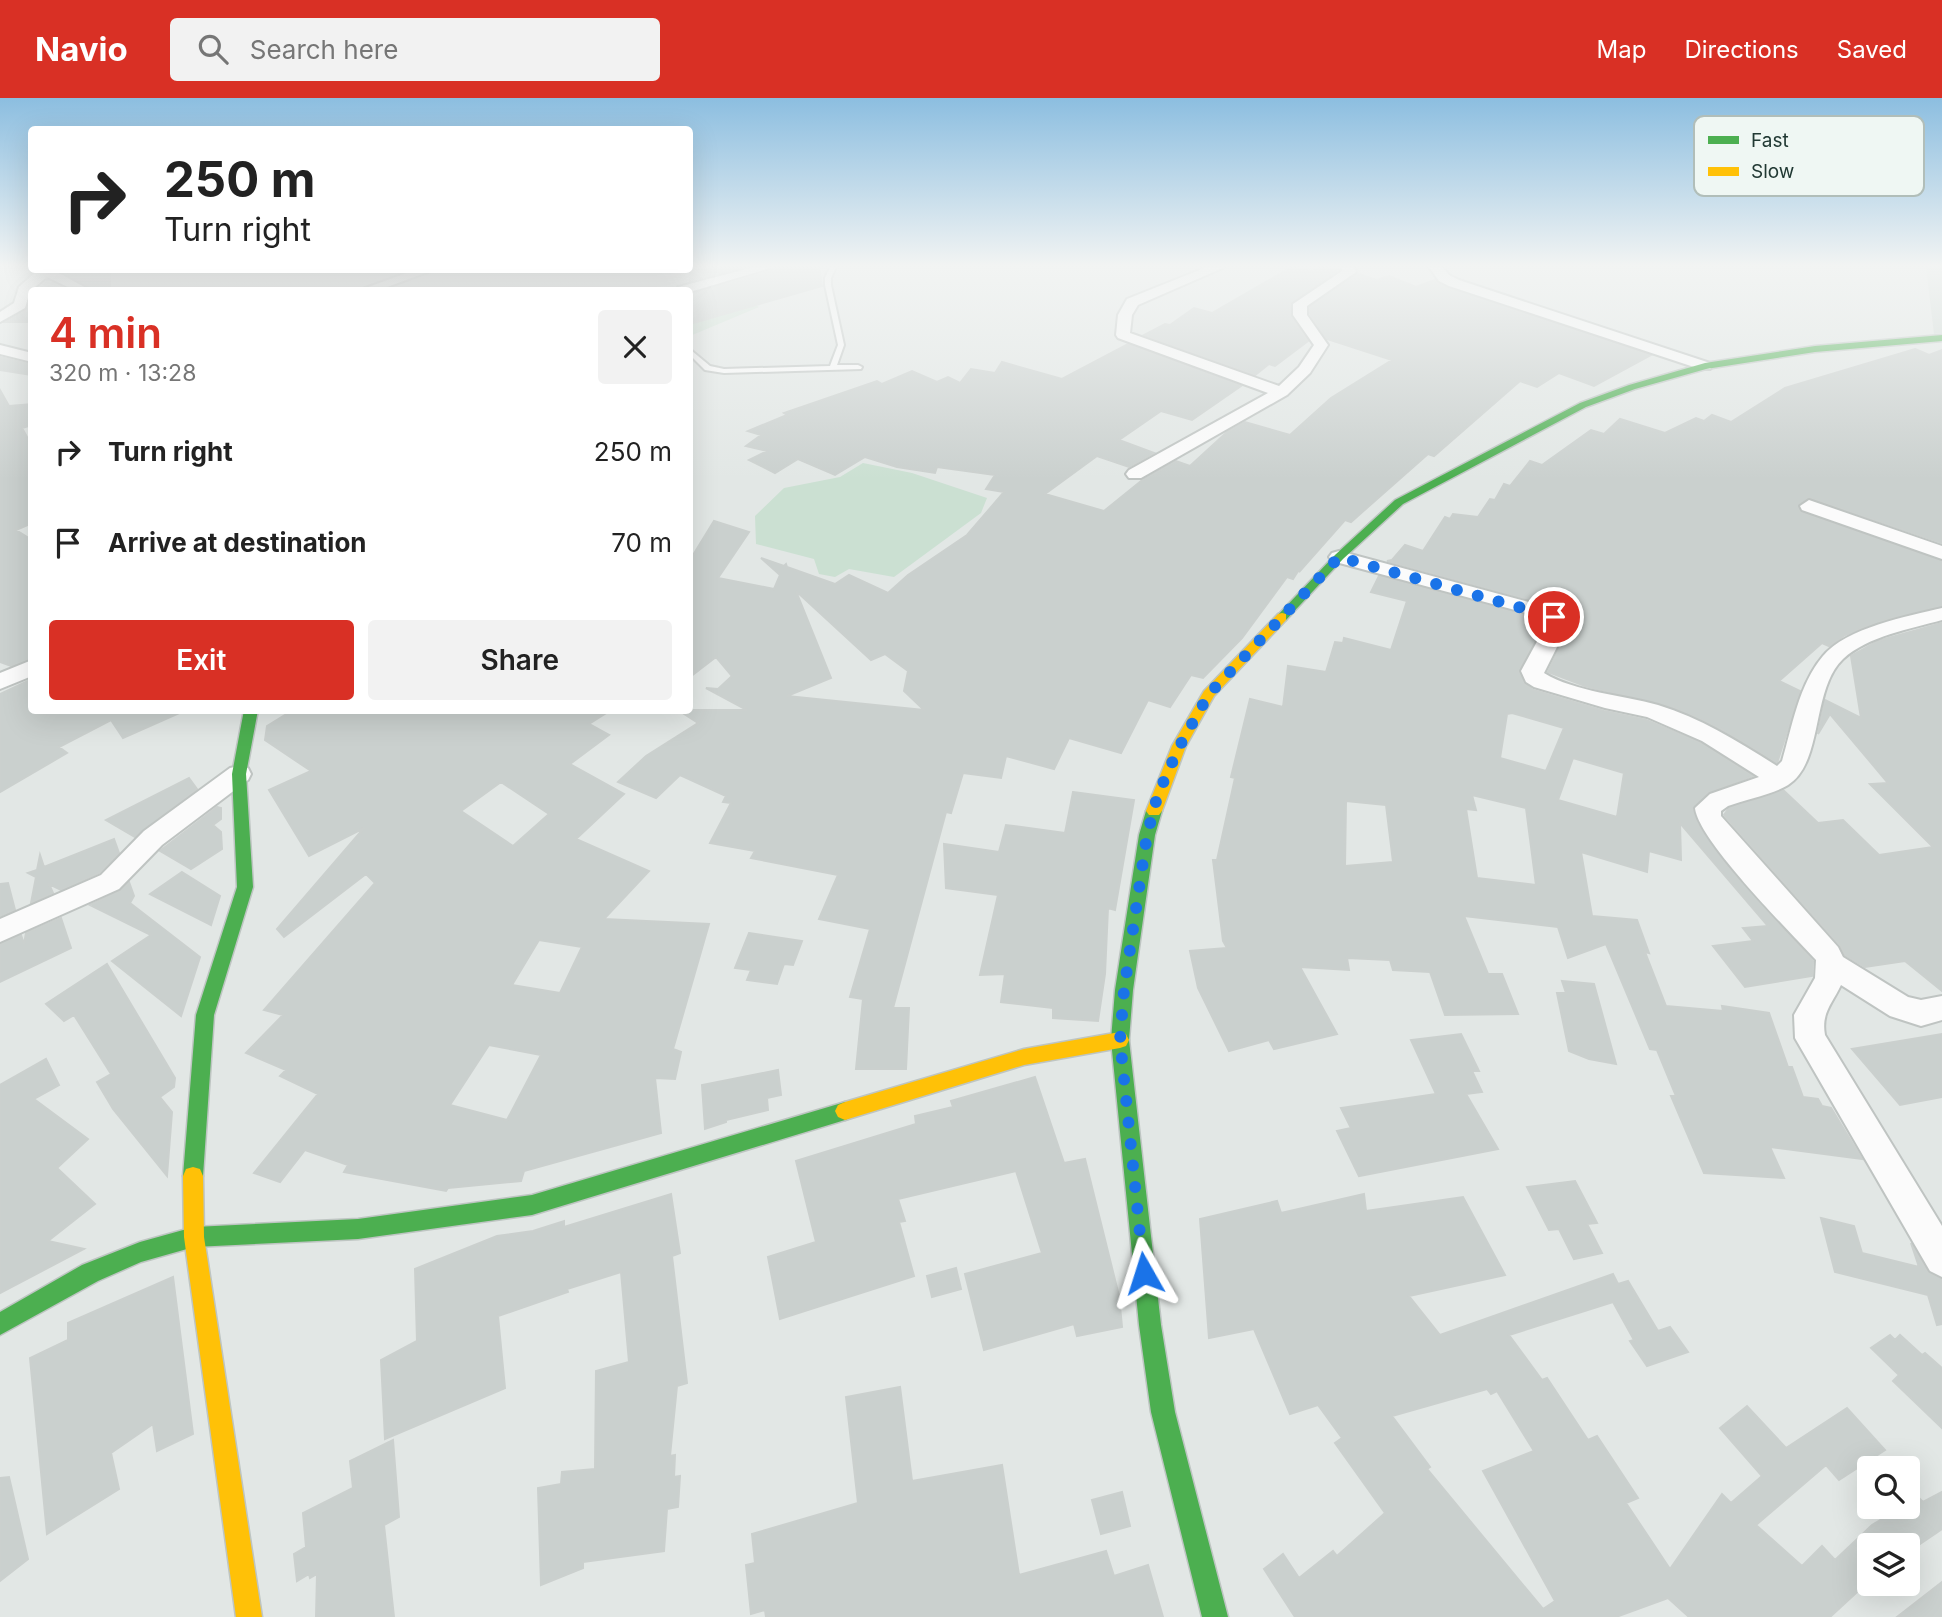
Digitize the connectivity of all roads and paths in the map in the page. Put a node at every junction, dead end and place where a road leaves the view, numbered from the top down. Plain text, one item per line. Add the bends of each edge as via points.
1 (839, 338) edge
2 (1131, 338) edge
3 (1316, 338) edge
4 (1620, 338) edge
5 (1942, 338) edge
6 (0, 349) edge
7 (693, 355) edge
8 (28, 357) edge
9 (1705, 366) junction
10 (858, 367) dead end
11 (833, 368) junction
12 (1281, 392) junction
13 (1135, 474) dead end
14 (1809, 506) dead end
15 (1942, 553) edge
16 (1339, 557) junction
17 (1942, 614) edge
18 (28, 669) edge
19 (0, 682) edge
20 (250, 714) edge
21 (239, 774) junction
22 (1780, 779) junction
23 (0, 932) edge
24 (1834, 966) junction
25 (1942, 1008) edge
26 (1120, 1040) junction
27 (194, 1237) junction
28 (1942, 1259) edge
29 (0, 1324) edge
30 (249, 1617) edge
31 (1215, 1617) edge

1 - 11 lane
2 - 12 street
3 - 12 street via 1321,345 1305,370
4 - 9 street
5 - 9 street via 1815,349
6 - 8 street
7 - 11 lane via 708,368 724,371
9 - 16 street via 1583,405 1399,502
10 - 11 lane
12 - 13 street
14 - 15 street
16 - 22 street via 1554,617 1558,625 1532,671 1534,677 1653,711 1710,735
16 - 26 street via 1209,694 1179,747 1158,794 1147,835
17 - 22 street via 1834,654 1820,677 1793,764
18 - 19 street
20 - 21 street
21 - 23 street via 153,838 110,881
21 - 27 street via 245,887 205,1016 193,1159
22 - 24 street via 1719,800 1709,807 1709,818
24 - 25 street via 1900,1007 1922,1013
24 - 28 street via 1809,1013 1810,1038
26 - 27 street via 1024,1057 533,1205 358,1229
26 - 31 street via 1163,1412
27 - 29 street via 90,1273
27 - 30 street

